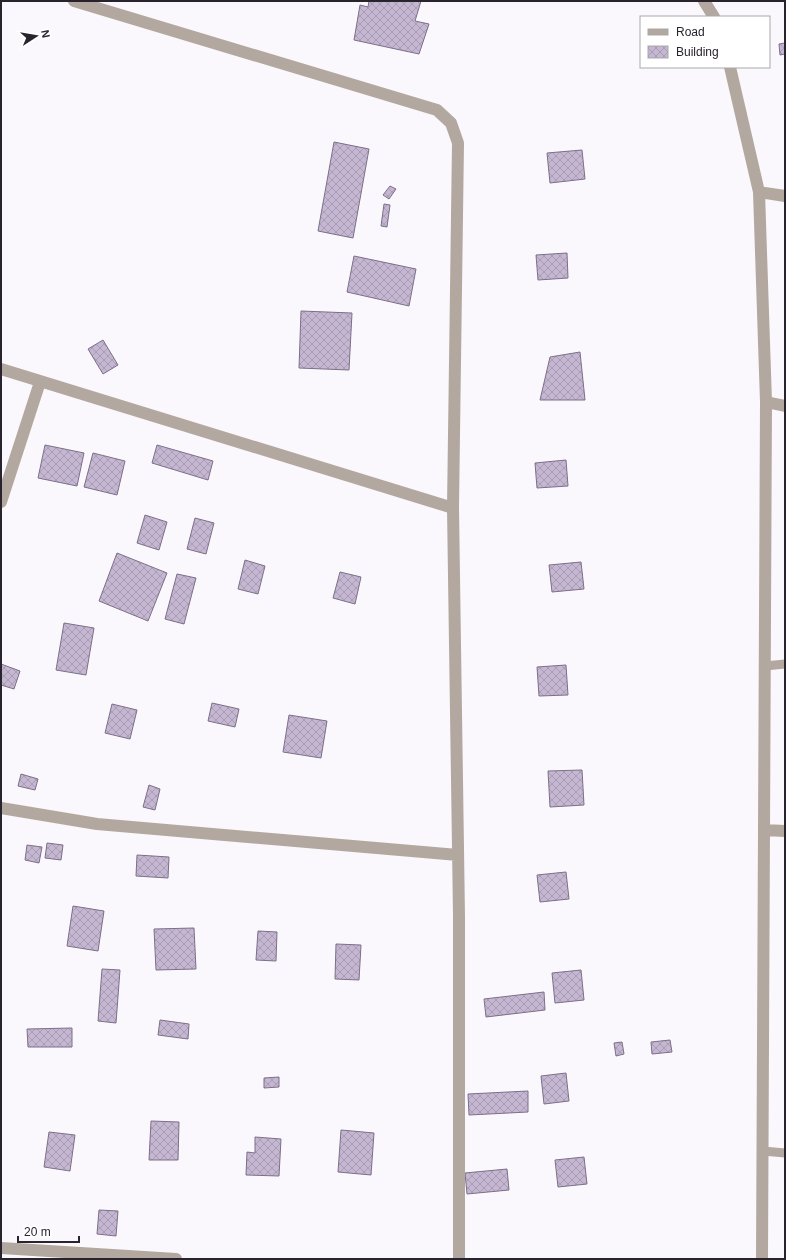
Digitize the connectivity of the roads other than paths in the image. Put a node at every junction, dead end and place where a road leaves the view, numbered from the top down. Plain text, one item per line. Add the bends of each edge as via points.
1 (74, 1) edge
2 (704, 1) edge
3 (713, 16) edge
4 (730, 68) edge
5 (759, 192) junction
6 (785, 196) edge
7 (1, 369) edge
8 (40, 382) junction
9 (766, 402) junction
10 (785, 406) edge
11 (1, 502) edge
12 (453, 508) junction
13 (785, 664) edge
14 (765, 666) junction
15 (1, 808) edge
16 (764, 830) junction
17 (785, 831) edge
18 (458, 855) junction
19 (763, 1151) junction
20 (785, 1153) edge
21 (1, 1248) edge
22 (176, 1259) edge
23 (459, 1259) edge
24 (762, 1259) edge

1 - 12 street via 438,110 451,123 458,143
2 - 3 street
4 - 5 street
5 - 6 street
5 - 9 street
7 - 8 street
8 - 11 street
8 - 12 street
9 - 10 street
9 - 14 street
12 - 18 street
13 - 14 lane
14 - 16 street
15 - 18 street via 97,824
16 - 17 street
16 - 19 street
18 - 23 street
19 - 20 lane
19 - 24 street
21 - 22 street

